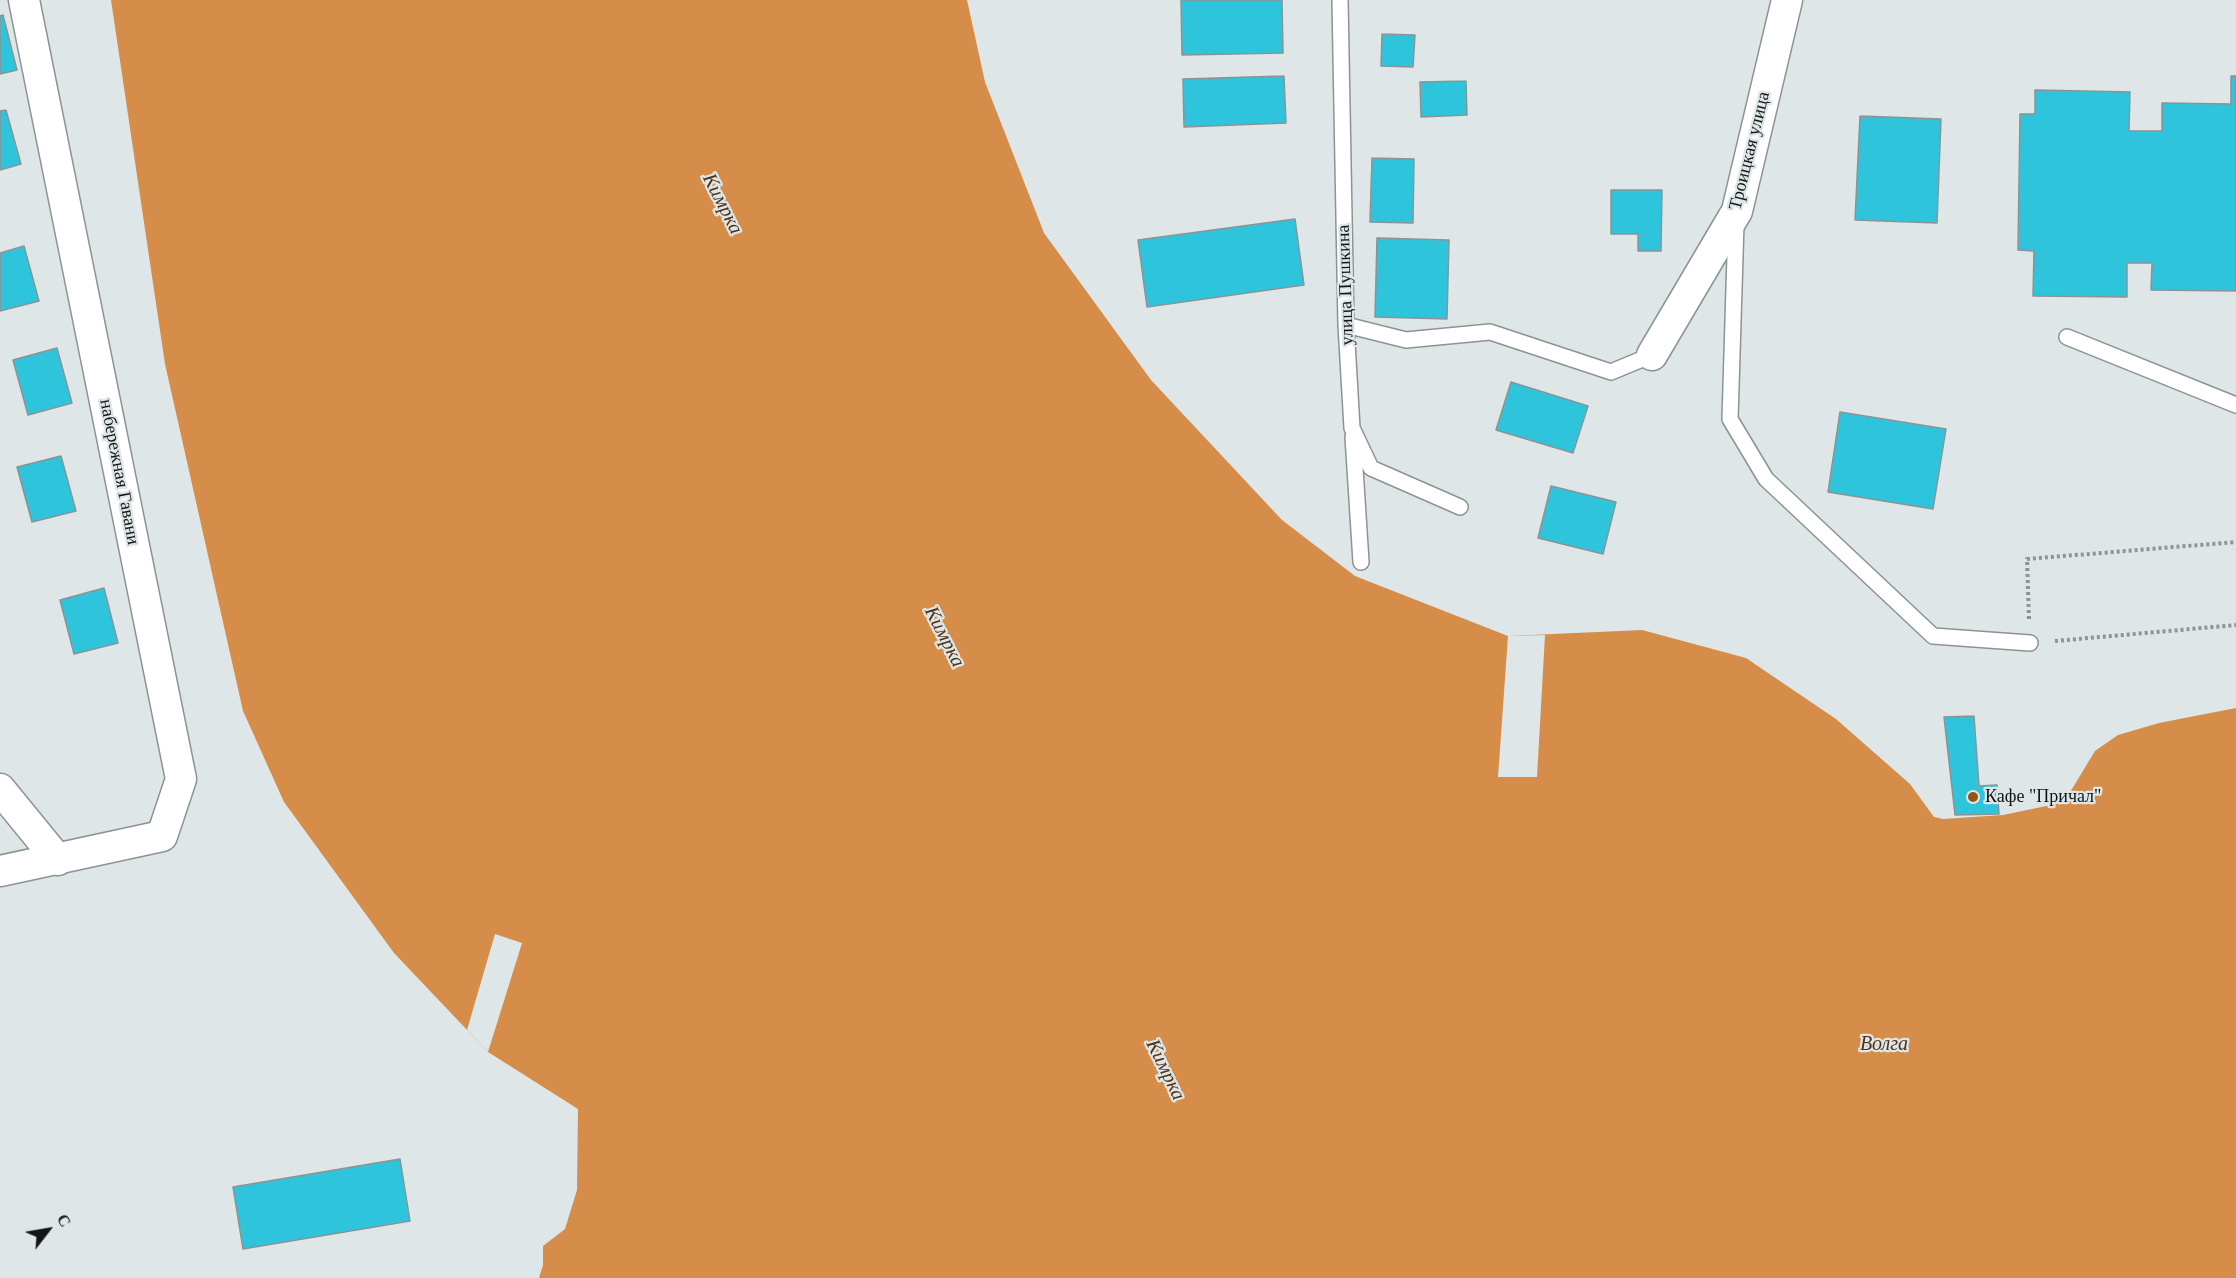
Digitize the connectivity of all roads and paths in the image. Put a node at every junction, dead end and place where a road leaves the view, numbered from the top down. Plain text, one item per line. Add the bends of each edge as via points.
1 (24, 0) edge
2 (1340, 0) edge
3 (1787, 0) edge
4 (1737, 211) junction
5 (1346, 325) junction
6 (2067, 337) dead end
7 (1652, 355) joint
8 (2236, 405) edge
9 (1352, 428) junction
10 (1460, 507) dead end
11 (2236, 542) edge
12 (1361, 562) dead end
13 (2236, 625) edge
14 (2030, 643) junction
15 (0, 789) edge
16 (58, 860) junction
17 (0, 871) edge

1 - 16 street, набережная Гавани via 181,779 162,836
2 - 5 lane, улица Пушкина
3 - 4 street, Троицкая улица
4 - 7 street, Троицкая улица
4 - 14 lane via 1730,419 1766,479 1933,636
5 - 7 lane via 1406,340 1490,332 1611,372
5 - 9 lane, улица Пушкина
6 - 8 lane
9 - 10 lane, улица Пушкина via 1371,468
9 - 12 lane
11 - 14 path via 2027,559
13 - 14 path
15 - 16 street
16 - 17 street

